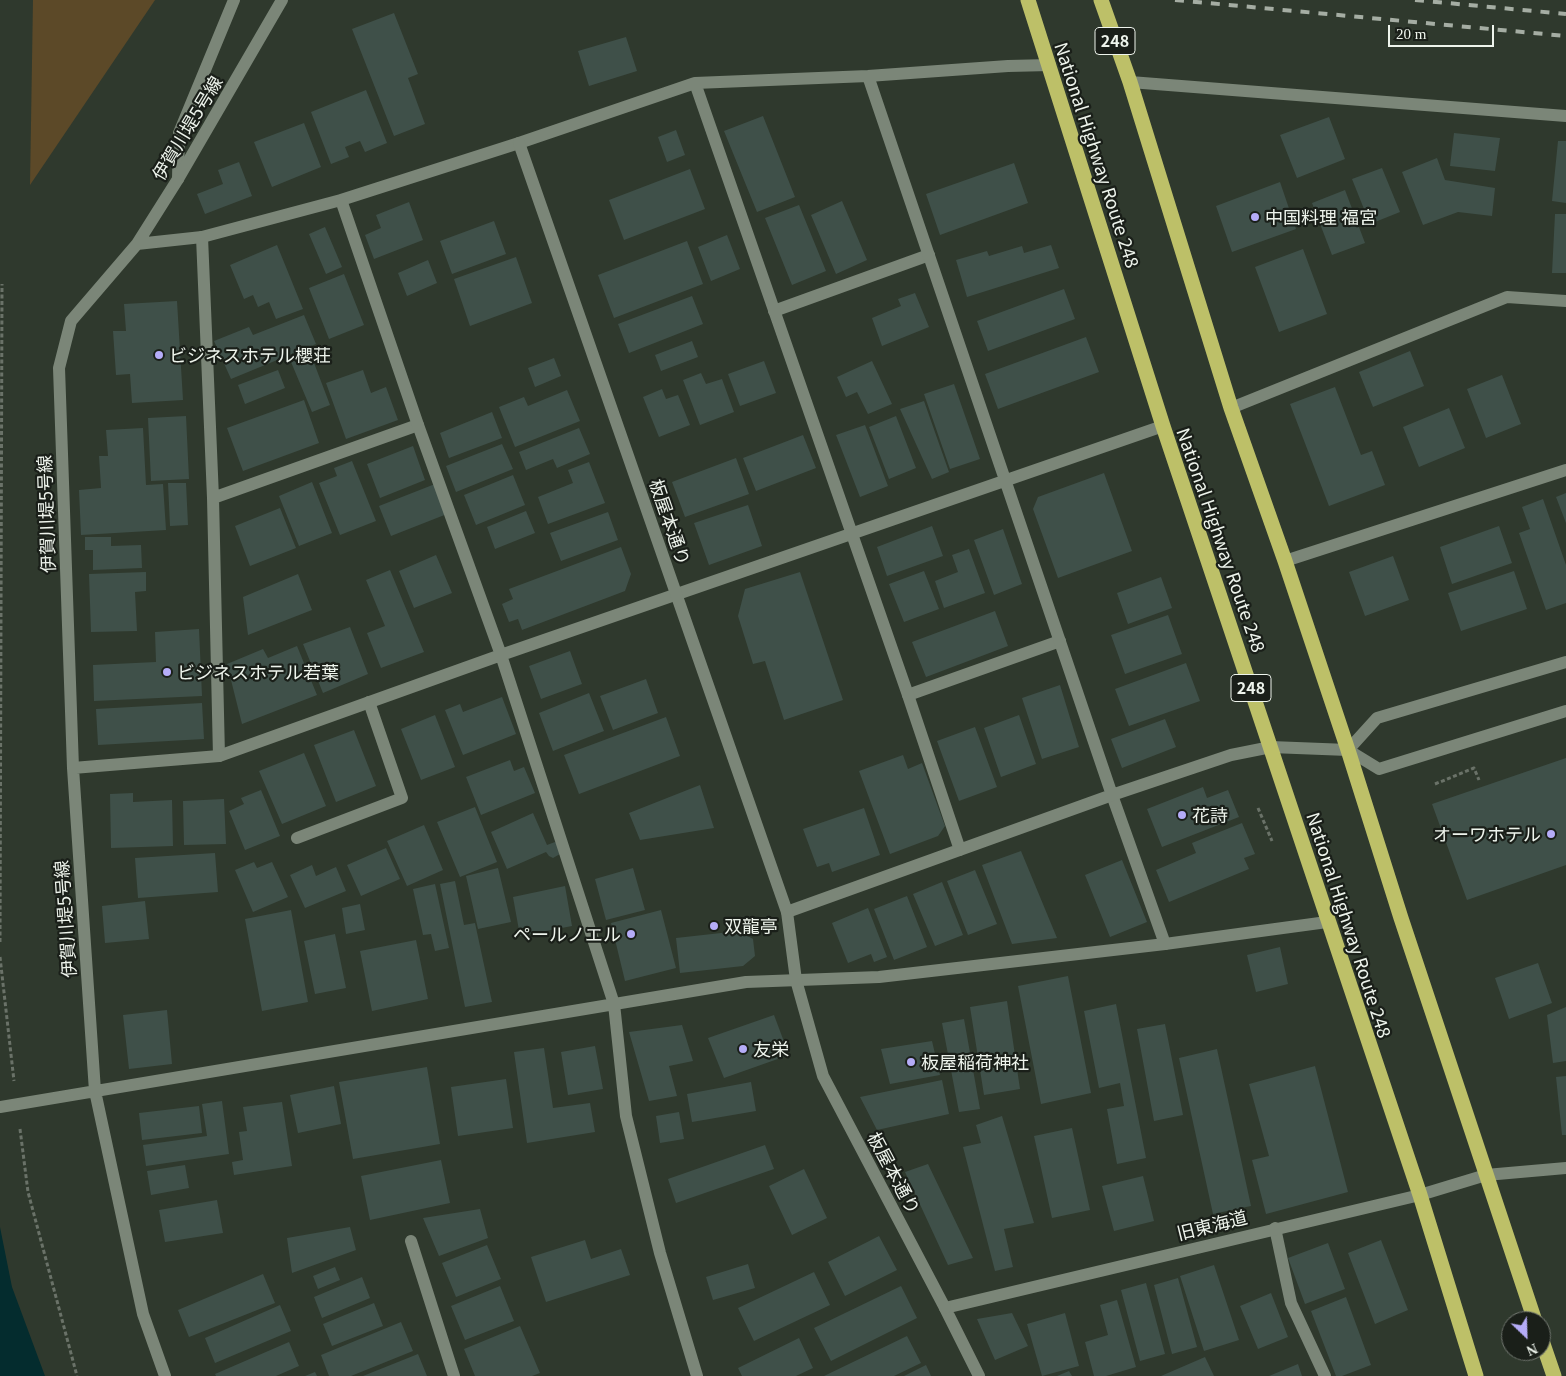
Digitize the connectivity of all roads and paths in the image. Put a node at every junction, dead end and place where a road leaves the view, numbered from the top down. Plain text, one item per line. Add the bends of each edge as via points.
1 (234, 0) edge
2 (282, 0) edge
3 (1028, 0) edge
4 (1101, 0) edge
5 (1050, 65) junction
6 (868, 76) junction
7 (1130, 82) junction
8 (695, 83) junction
9 (1566, 116) edge
10 (520, 143) junction
11 (178, 179) junction
12 (342, 200) junction
13 (202, 237) junction
14 (137, 244) junction
15 (929, 255) junction
16 (2, 284) dead end
17 (1566, 301) edge
18 (774, 311) junction
19 (1231, 408) junction
20 (418, 426) junction
21 (1163, 426) junction
22 (1566, 470) edge
23 (1005, 480) junction
24 (213, 498) junction
25 (852, 533) junction
26 (1285, 560) junction
27 (676, 594) junction
28 (1060, 641) junction
29 (501, 655) junction
30 (1566, 662) edge
31 (908, 695) junction
32 (368, 702) junction
33 (1566, 711) edge
34 (1271, 747) junction
35 (1348, 750) junction
36 (219, 756) junction
37 (73, 768) junction
38 (1479, 780) dead end
39 (1435, 784) dead end
40 (1112, 795) junction
41 (1258, 808) dead end
42 (297, 838) dead end
43 (1274, 847) dead end
44 (960, 850) junction
45 (787, 912) junction
46 (1327, 922) junction
47 (0, 942) edge
48 (1165, 944) junction
49 (0, 958) edge
50 (796, 980) junction
51 (614, 1004) junction
52 (15, 1085) dead end
53 (95, 1091) junction
54 (0, 1106) edge
55 (20, 1124) dead end
56 (1566, 1168) edge
57 (1486, 1175) junction
58 (1420, 1195) junction
59 (1274, 1228) junction
60 (411, 1241) dead end
61 (945, 1308) junction
62 (1532, 1311) edge
63 (1549, 1361) edge
64 (77, 1376) edge
65 (165, 1376) edge
66 (454, 1376) edge
67 (697, 1376) edge
68 (979, 1376) edge
69 (1325, 1376) edge
70 (1476, 1376) edge
71 (1554, 1376) edge

1 - 11 street via 179,133
2 - 11 street, 伊賀川堤5号線
3 - 5 highway, National Highway Route 248 / 248
4 - 7 highway, 248
5 - 6 street
5 - 21 highway, National Highway Route 248 / 248
6 - 8 street
6 - 15 street
7 - 9 street
7 - 19 highway, 248
8 - 10 street
8 - 18 street
10 - 12 street
10 - 27 street, 板屋本通り
11 - 14 street, 伊賀川堤5号線
12 - 13 street
12 - 20 street
13 - 14 street
13 - 24 street
14 - 37 street, 伊賀川堤5号線 via 71,321 59,368
15 - 18 street
15 - 23 street
16 - 47 path
17 - 19 street via 1507,297
18 - 25 street
19 - 26 highway, 248
20 - 24 street
20 - 29 street
21 - 23 street
21 - 34 highway, National Highway Route 248 / 248
22 - 26 street
23 - 25 street
23 - 28 street
24 - 36 street
25 - 27 street
25 - 31 street
26 - 35 highway, 248
27 - 29 street
27 - 45 street, 板屋本通り
28 - 31 street
28 - 40 street
29 - 32 street
29 - 51 street
30 - 35 street via 1377,718
31 - 44 street
32 - 36 street
32 - 42 street via 402,798
33 - 35 street via 1380,769
34 - 35 street
34 - 40 street via 1231,755
34 - 46 highway, National Highway Route 248 / 248
35 - 57 highway, 248
36 - 37 street
37 - 53 street, 伊賀川堤5号線
38 - 39 path via 1474,768
40 - 44 street
40 - 48 street
41 - 43 path
44 - 45 street
45 - 50 street, 板屋本通り
46 - 48 street
46 - 58 highway, National Highway Route 248 / 248
48 - 50 street via 879,977
49 - 52 path
50 - 51 street via 746,982
50 - 61 street, 板屋本通り via 823,1076
51 - 53 street
51 - 67 street via 626,1116 660,1253
53 - 54 street
53 - 65 street, 伊賀川堤5号線 via 143,1314
55 - 64 path via 28,1192
56 - 57 street, 旧東海道
57 - 58 street, 旧東海道
57 - 62 highway, 248
58 - 59 street, 旧東海道
58 - 70 highway, National Highway Route 248 / 248
59 - 61 street, 旧東海道
59 - 69 street via 1291,1303
60 - 66 street
61 - 68 street, 板屋本通り
63 - 71 highway

